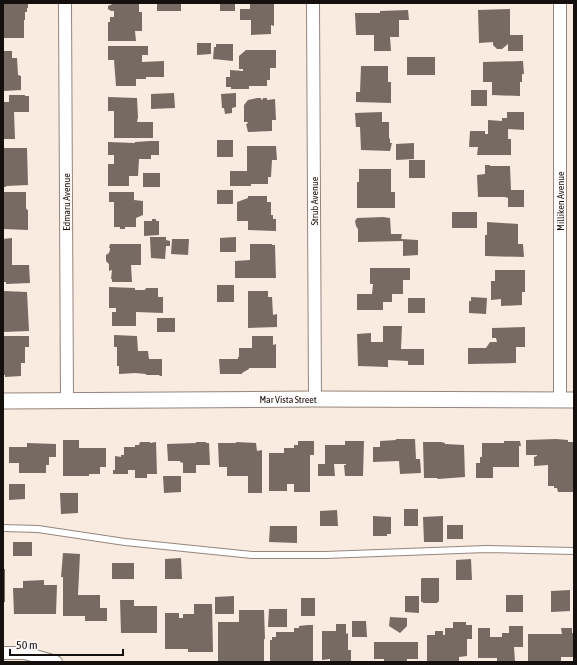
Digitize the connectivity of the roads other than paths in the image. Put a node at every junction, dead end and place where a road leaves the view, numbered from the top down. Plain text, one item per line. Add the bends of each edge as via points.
1 (65, 3) edge
2 (313, 3) edge
3 (560, 3) edge
4 (315, 399) junction
5 (567, 400) edge
6 (3, 401) edge
7 (67, 401) junction
8 (3, 528) edge
9 (574, 551) edge
10 (3, 654) edge
11 (56, 662) edge

1 - 7 street, Edmaru Avenue
2 - 4 street, Strub Avenue
3 - 5 street, Milliken Avenue
4 - 5 street, Mar Vista Street
4 - 7 street, Mar Vista Street
6 - 7 street, Mar Vista Street
8 - 9 lane via 38,529 125,542 252,555 486,549
10 - 11 street via 25,653

